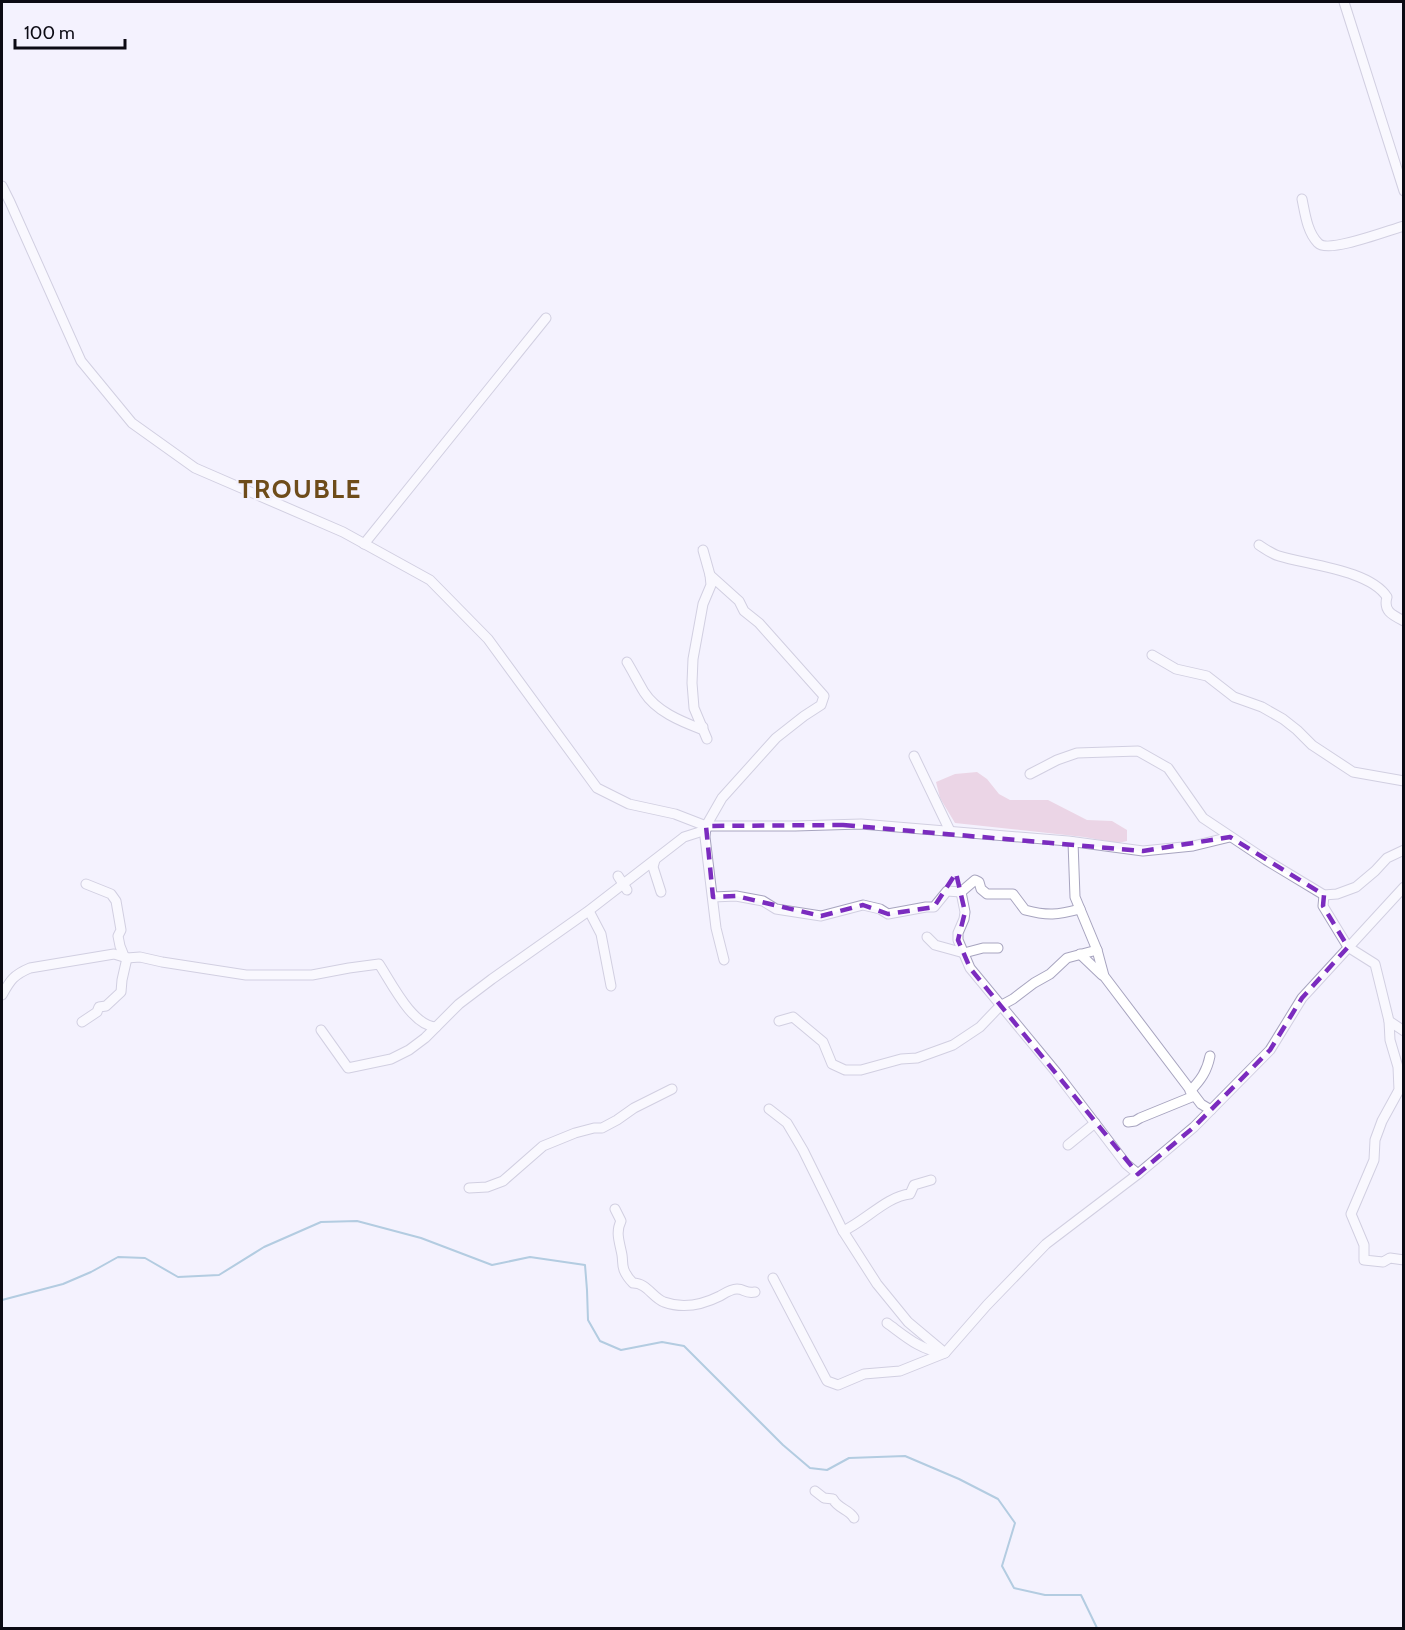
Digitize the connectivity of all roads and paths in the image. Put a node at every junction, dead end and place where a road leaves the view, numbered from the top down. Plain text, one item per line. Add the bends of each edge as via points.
1 (1344, 2) edge
2 (2, 186) edge
3 (1404, 191) edge
4 (1302, 199) dead end
5 (1404, 226) edge
6 (546, 318) dead end
7 (364, 544) junction
8 (1259, 545) dead end
9 (703, 550) dead end
10 (710, 575) junction
11 (1404, 621) edge
12 (1152, 655) dead end
13 (627, 662) dead end
14 (703, 728) junction
15 (707, 739) dead end
16 (914, 756) dead end
17 (1030, 774) dead end
18 (1404, 781) edge
19 (706, 828) junction
20 (950, 831) junction
21 (1230, 837) junction
22 (1073, 842) junction
23 (1404, 850) edge
24 (655, 860) junction
25 (86, 884) dead end
26 (1404, 887) edge
27 (661, 892) dead end
28 (961, 892) junction
29 (1324, 895) junction
30 (713, 897) junction
31 (1080, 909) junction
32 (589, 911) junction
33 (927, 937) dead end
34 (1348, 947) junction
35 (998, 948) dead end
36 (1097, 950) junction
37 (964, 953) junction
38 (1080, 954) junction
39 (127, 958) junction
40 (724, 960) dead end
41 (1104, 976) junction
42 (611, 986) dead end
43 (2, 995) edge
44 (1000, 1005) junction
45 (778, 1021) dead end
46 (1389, 1021) junction
47 (82, 1022) dead end
48 (436, 1027) junction
49 (321, 1030) dead end
50 (1404, 1031) edge
51 (1210, 1056) dead end
52 (672, 1089) dead end
53 (1192, 1093) junction
54 (768, 1109) dead end
55 (1211, 1110) junction
56 (1128, 1122) dead end
57 (1095, 1123) junction
58 (1068, 1144) dead end
59 (1138, 1174) junction
60 (931, 1180) dead end
61 (469, 1188) dead end
62 (615, 1209) dead end
63 (843, 1231) junction
64 (1404, 1260) edge
65 (773, 1278) dead end
66 (755, 1292) dead end
67 (887, 1323) dead end
68 (945, 1353) junction
69 (815, 1491) dead end
70 (854, 1518) dead end

1 - 3 street
2 - 7 street via 81,361 132,423 195,468
4 - 5 street via 1310,231 1322,246 1348,243
6 - 7 street
7 - 19 street via 430,580 488,639 597,788 629,804 675,813
8 - 11 street via 1277,556 1354,574 1383,591 1386,609
9 - 10 street
10 - 14 street via 693,659 694,708
10 - 19 street via 739,601 744,611 825,696 821,705 776,738 744,773 722,798
12 - 18 street via 1176,669 1207,676 1234,697 1262,707 1353,772
13 - 14 street via 645,694 657,706 684,723
14 - 15 street
16 - 20 street
17 - 21 street via 1077,753 1138,750 1168,768 1203,818
19 - 20 street via 861,824
19 - 24 street via 684,837
19 - 30 street
20 - 22 street
21 - 22 street via 1193,846 1143,851
21 - 29 street
22 - 31 street via 1075,897
23 - 29 street via 1387,858 1356,887
24 - 27 street via 653,867
24 - 32 street
25 - 39 street via 111,894 116,901 121,930 118,936
26 - 34 street
28 - 30 street via 947,891 934,907 888,914 864,905 821,916 776,909 763,901 736,896
28 - 31 street via 975,880 987,894 1013,894 1024,910 1058,915
28 - 37 street via 965,912 958,940
29 - 34 street via 1323,906
30 - 40 street
31 - 36 street
32 - 42 street via 601,933
32 - 48 street via 459,1004
33 - 37 street via 935,945
34 - 46 street via 1375,964
34 - 55 street via 1302,998 1270,1050
35 - 37 street
36 - 38 street
36 - 41 street
37 - 44 street via 970,968
38 - 41 street
38 - 44 street via 1067,958 1050,974
39 - 43 street via 114,954 19,972
39 - 47 street via 121,992
39 - 48 street via 246,975 312,975 379,964 420,1021
41 - 53 street
44 - 45 street via 980,1027 953,1046 861,1070 845,1070 832,1064 823,1042 793,1017
44 - 57 street
46 - 50 street
46 - 64 street via 1399,1090 1382,1120 1374,1160 1351,1214 1364,1245 1364,1260
48 - 49 street via 409,1050 391,1059 348,1068
51 - 53 street via 1208,1068
52 - 61 street via 602,1128 575,1133 543,1146 503,1181
53 - 55 street
53 - 56 street
54 - 63 street via 787,1123
55 - 59 street
57 - 58 street
57 - 59 street
59 - 68 street via 1046,1244
60 - 63 street via 914,1185 910,1194 901,1194
62 - 66 street via 621,1221 617,1240 625,1272 633,1283 639,1283 662,1301 696,1306 728,1291
63 - 68 street via 877,1284 908,1322
65 - 68 street via 827,1381 838,1385 864,1374 900,1371
67 - 68 street via 919,1346
69 - 70 street via 833,1499

